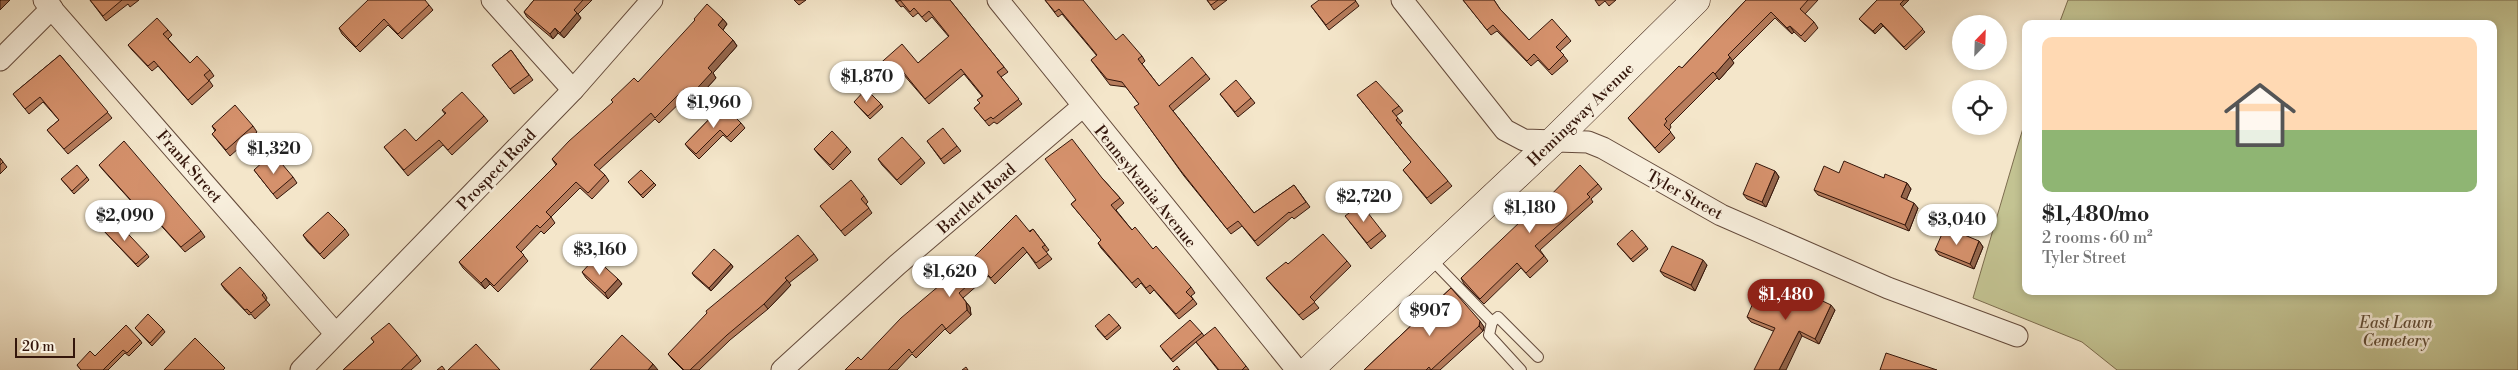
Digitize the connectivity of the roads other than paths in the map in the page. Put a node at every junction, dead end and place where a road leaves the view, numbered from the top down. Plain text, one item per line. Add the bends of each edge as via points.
1 (492, 0) edge
2 (652, 0) edge
3 (998, 0) edge
4 (1402, 0) edge
5 (1696, 0) edge
6 (48, 4) edge
7 (0, 60) edge
8 (573, 90) junction
9 (1082, 107) junction
10 (1552, 142) junction
11 (1430, 257) junction
12 (1492, 322) junction
13 (335, 333) junction
14 (2017, 336) dead end
15 (1538, 357) dead end
16 (301, 370) edge
17 (782, 370) edge
18 (1296, 370) edge
19 (1309, 370) edge
20 (1521, 370) edge

1 - 8 street
2 - 8 street, Prospect Road
3 - 9 street, Pennsylvania Avenue
4 - 10 street, Tyler Street via 1505,130 1524,140
5 - 10 main road, Hemingway Avenue
6 - 7 street
6 - 13 street, Frank Street
8 - 13 street, Prospect Road
9 - 17 street, Bartlett Road via 897,265
9 - 18 street, Pennsylvania Avenue
10 - 11 main road, Hemingway Avenue
10 - 14 street, Tyler Street via 1588,142 1603,148 1721,215 1888,288
11 - 12 lane
11 - 19 main road, Hemingway Avenue
12 - 15 lane via 1498,317
12 - 20 lane via 1489,335
13 - 16 street, Prospect Road

